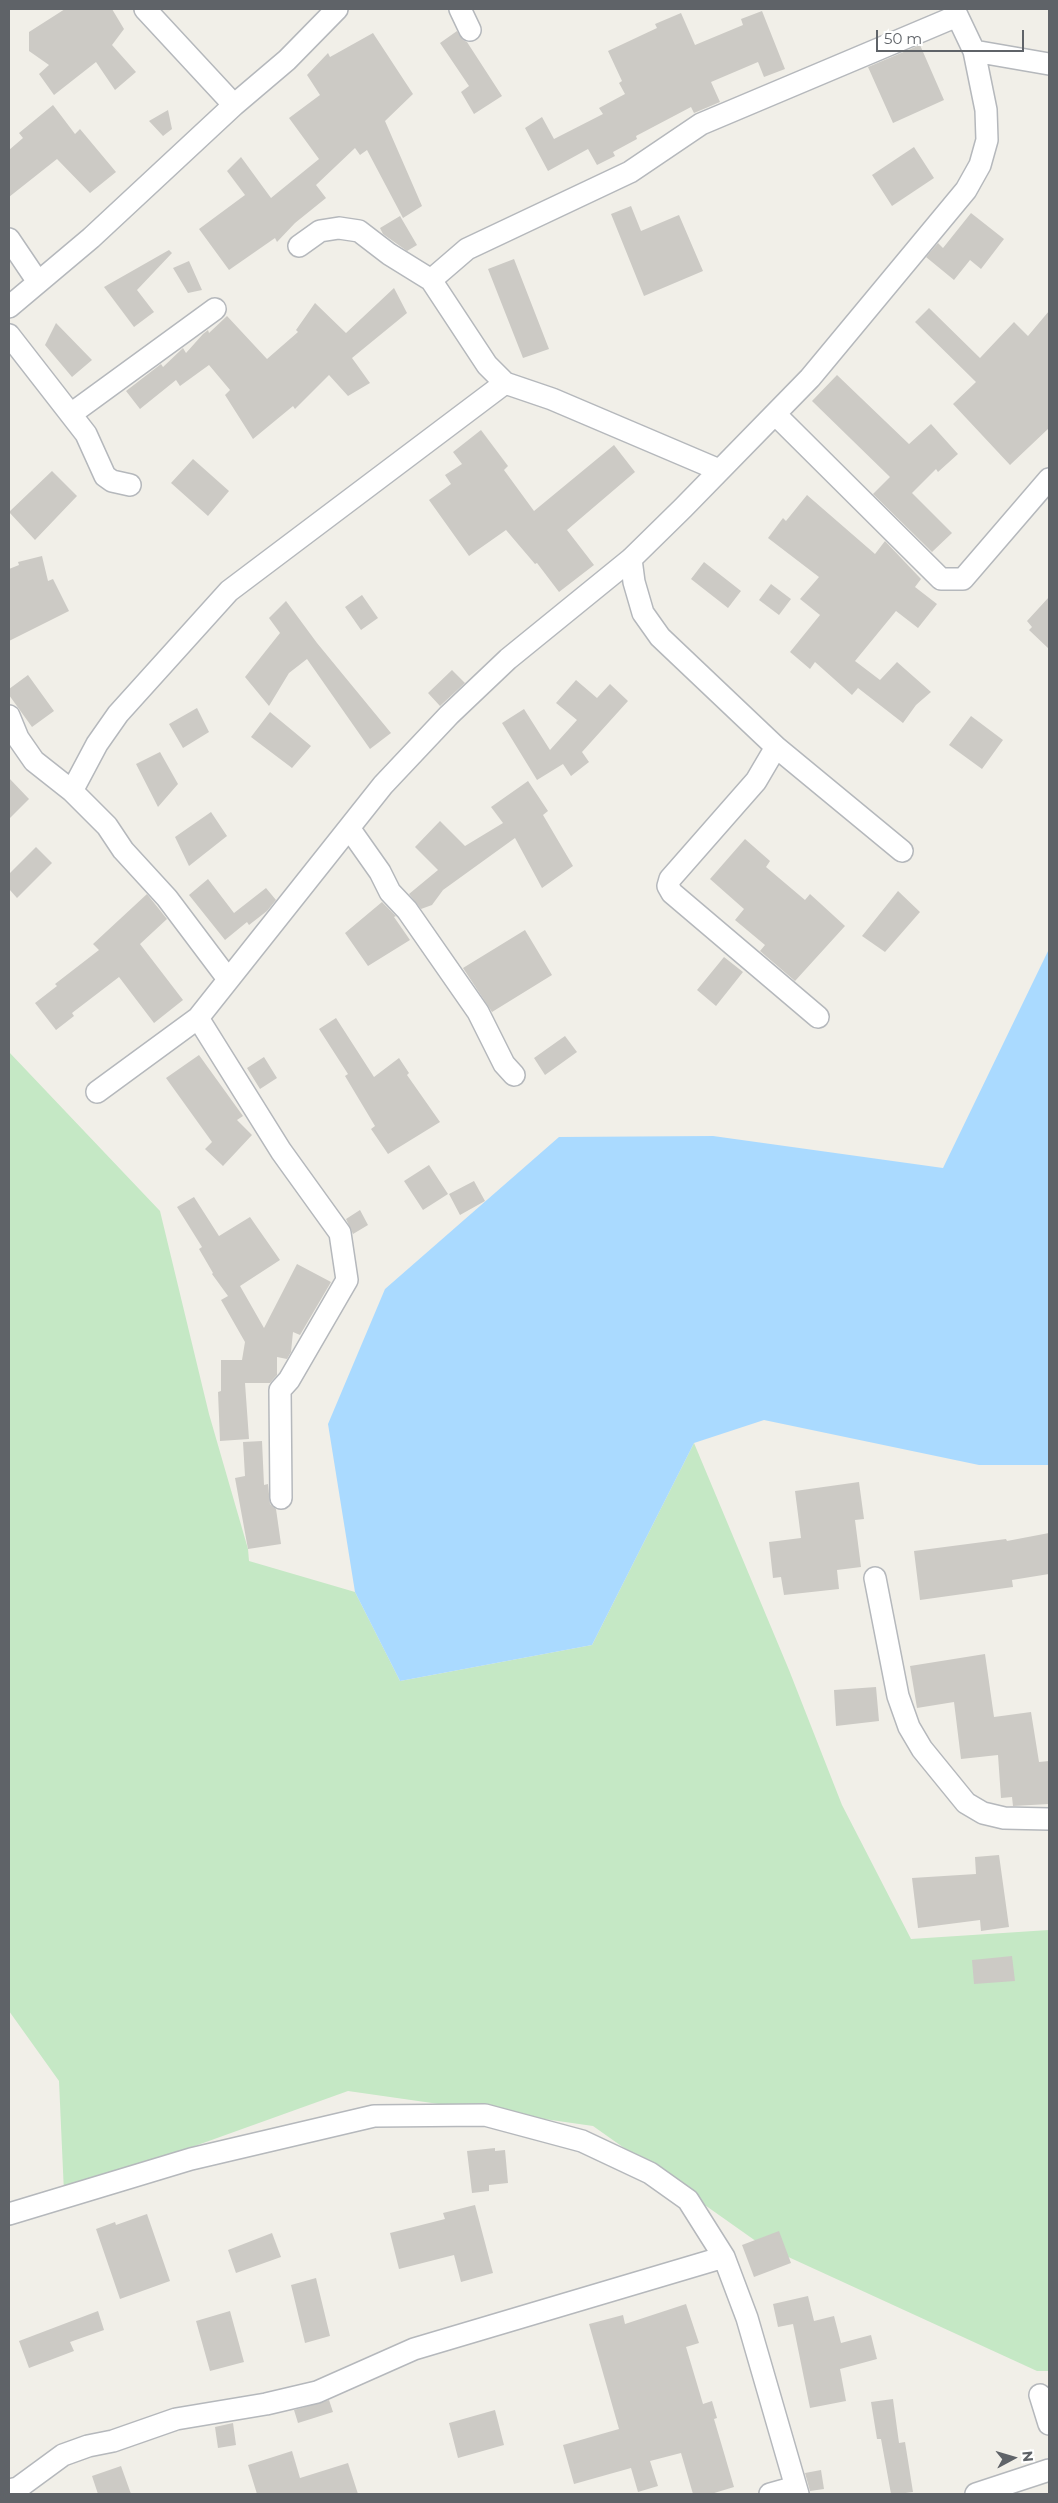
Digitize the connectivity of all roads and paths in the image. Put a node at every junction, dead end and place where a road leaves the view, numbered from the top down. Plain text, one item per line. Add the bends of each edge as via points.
1 (145, 9) edge
2 (338, 9) edge
3 (460, 9) edge
4 (956, 13) edge
5 (470, 30) dead end
6 (974, 51) junction
7 (1049, 64) edge
8 (234, 105) junction
9 (9, 239) edge
10 (300, 246) dead end
11 (431, 280) junction
12 (38, 282) junction
13 (9, 307) edge
14 (215, 310) dead end
15 (9, 335) edge
16 (505, 383) junction
17 (71, 414) junction
18 (775, 414) junction
19 (719, 470) junction
20 (1049, 478) edge
21 (130, 485) dead end
22 (631, 559) junction
23 (9, 716) edge
24 (776, 747) junction
25 (72, 791) junction
26 (348, 828) junction
27 (902, 851) dead end
28 (228, 979) junction
29 (818, 1017) dead end
30 (198, 1018) junction
31 (514, 1075) dead end
32 (97, 1092) dead end
33 (281, 1498) dead end
34 (875, 1578) dead end
35 (1049, 1819) edge
36 (9, 2214) edge
37 (724, 2257) junction
38 (1040, 2395) dead end
39 (1049, 2424) edge
40 (1049, 2470) edge
41 (18, 2491) edge
42 (797, 2491) edge
43 (770, 2494) edge
44 (976, 2494) edge

1 - 8 street
2 - 8 street via 287,60
3 - 5 street
4 - 6 street
4 - 11 street via 701,124 630,172 467,249
6 - 7 street
6 - 18 street via 986,110 988,140 980,165 966,190 810,378
8 - 12 street via 91,238
9 - 12 street
10 - 11 street via 320,231 339,228 359,231
11 - 16 street via 487,365
12 - 13 street
14 - 17 street
15 - 17 street
16 - 19 street via 561,403
16 - 25 street via 229,591 118,714 97,744
17 - 21 street via 86,434 105,476
18 - 19 street
18 - 20 street via 941,579 963,579
19 - 22 street
22 - 24 street via 643,613 660,637
22 - 26 street via 546,626 449,714
23 - 25 street via 18,738 34,761
24 - 27 street
24 - 29 street via 756,781 670,879 668,886 672,893
25 - 28 street via 107,826 123,850 167,898
26 - 28 street
26 - 31 street via 380,872 390,892 407,910 478,1012 504,1064
28 - 30 street
30 - 32 street
30 - 33 street via 281,1151 340,1233 347,1280 280,1390
34 - 35 street via 898,1696 909,1727 922,1749 966,1803 983,1813 1004,1818
36 - 37 street via 191,2159 374,2116 485,2115 582,2141 650,2174 688,2200
37 - 41 street via 414,2349 317,2392 176,2419 113,2441 88,2446 52,2462
37 - 42 street via 747,2318
38 - 39 street
40 - 44 street
42 - 43 street

